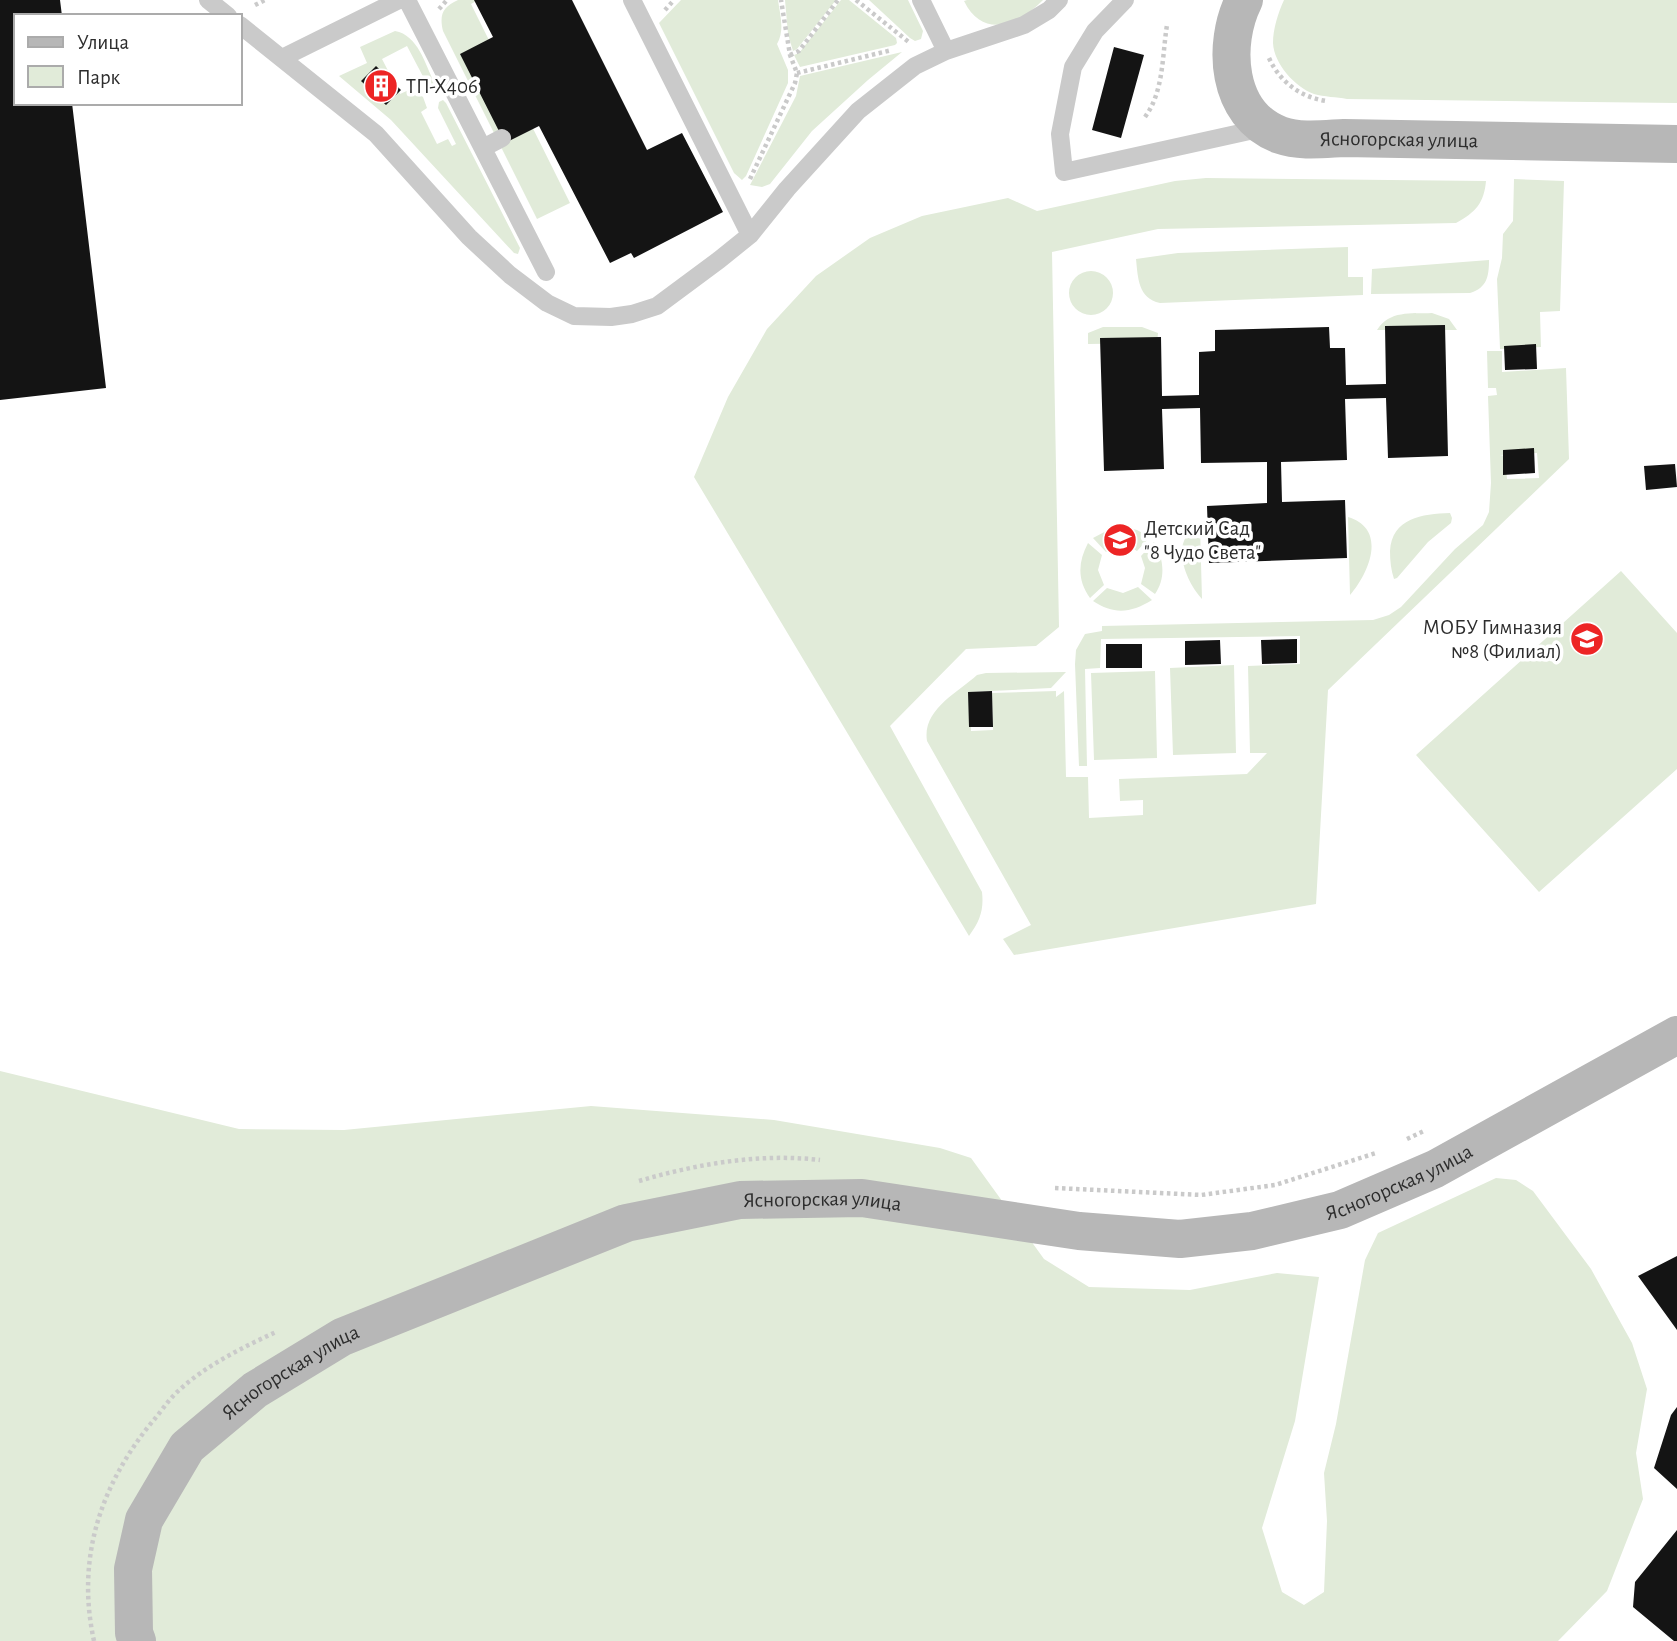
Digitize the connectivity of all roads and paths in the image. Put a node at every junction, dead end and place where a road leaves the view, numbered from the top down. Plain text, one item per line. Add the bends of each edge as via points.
1 (208, 0) edge
2 (399, 0) edge
3 (407, 0) edge
4 (632, 0) edge
5 (781, 0) edge
6 (838, 0) edge
7 (856, 0) edge
8 (921, 0) edge
9 (1059, 0) edge
10 (1125, 0) edge
11 (1244, 0) edge
12 (226, 14) edge
13 (1167, 25) dead end
14 (242, 27) edge
15 (946, 51) junction
16 (1266, 51) dead end
17 (790, 55) junction
18 (282, 58) junction
19 (797, 73) junction
20 (1335, 102) dead end
21 (1145, 117) dead end
22 (1266, 127) junction
23 (502, 138) dead end
24 (1677, 144) edge
25 (482, 148) junction
26 (736, 208) junction
27 (750, 235) junction
28 (546, 272) dead end
29 (1677, 1035) edge
30 (137, 1641) edge

1 - 12 lane
2 - 18 lane
3 - 25 lane
4 - 26 lane
5 - 17 path
6 - 17 path via 799,51
7 - 19 path via 910,43
8 - 15 lane
9 - 15 lane via 1024,25
10 - 22 lane via 1096,31 1073,67 1060,134 1064,172
11 - 22 street, Ясногорская улица via 1231,41 1231,67 1241,98 1253,118
13 - 21 path via 1159,91
14 - 18 lane
15 - 27 lane via 915,66 858,111
16 - 20 path via 1275,71 1296,91
17 - 19 path
18 - 27 lane via 376,134 469,237 510,275 547,303 574,316 611,317 657,306
19 - 26 path
22 - 24 street, Ясногорская улица via 1301,140
23 - 25 lane
25 - 28 lane
26 - 27 lane
29 - 30 street, Ясногорская улица via 1435,1169 1340,1210 1252,1231 1181,1239 1079,1231 862,1198 740,1200 613,1228 342,1337 255,1390 187,1447 144,1520 133,1569

